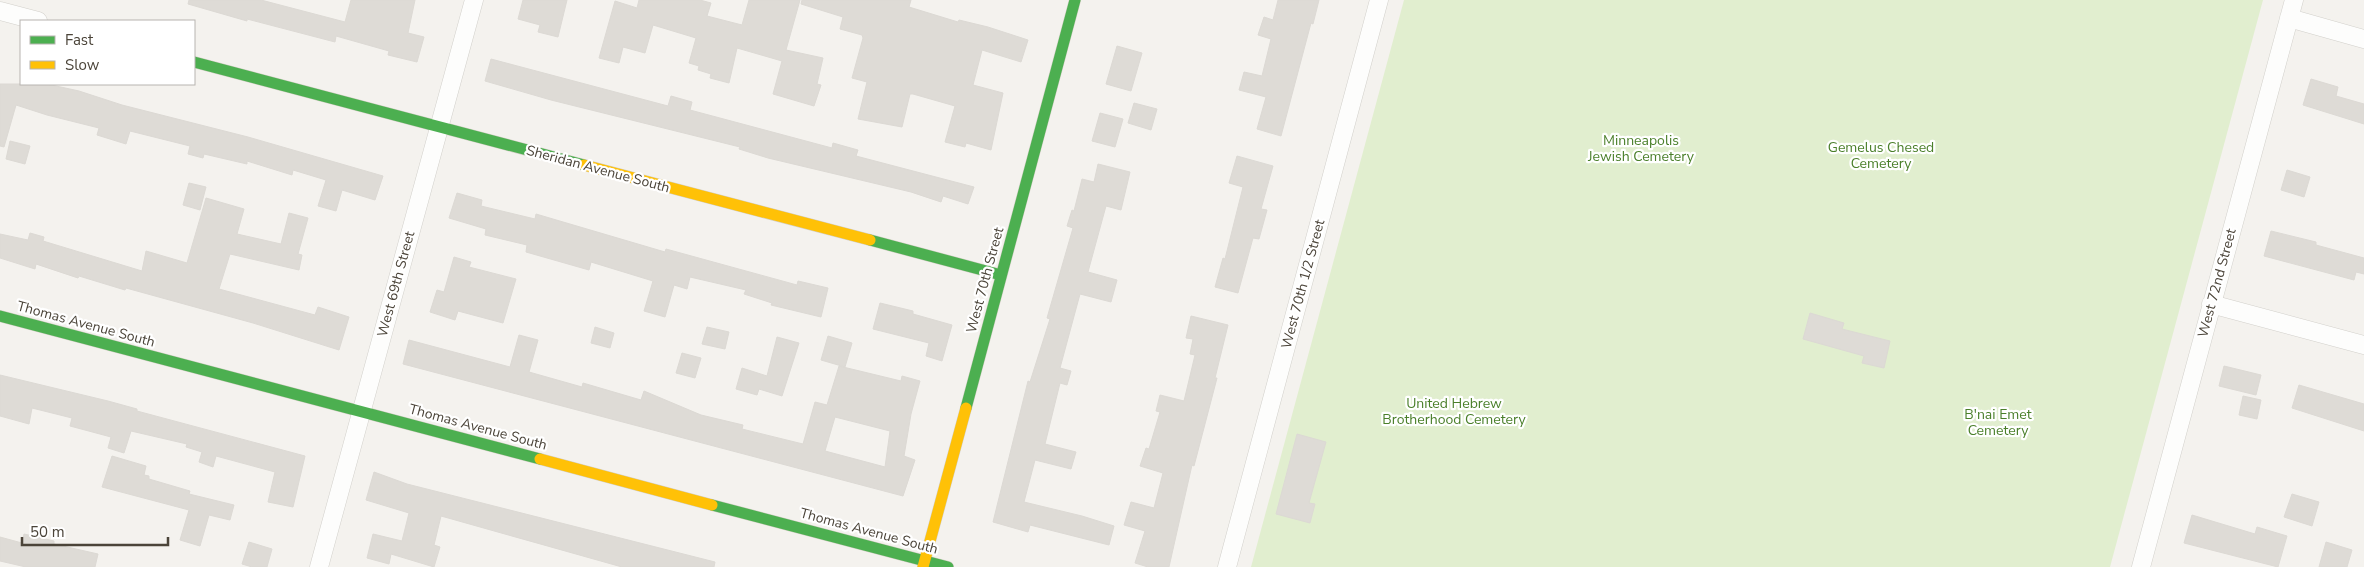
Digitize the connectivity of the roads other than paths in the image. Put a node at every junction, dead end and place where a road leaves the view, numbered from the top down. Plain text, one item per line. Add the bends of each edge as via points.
1 (474, 0) edge
2 (1075, 0) edge
3 (1380, 0) edge
4 (2294, 0) edge
5 (0, 11) edge
6 (2289, 18) junction
7 (34, 20) edge
8 (2364, 39) edge
9 (195, 62) edge
10 (439, 127) junction
11 (1001, 275) junction
12 (2211, 304) junction
13 (0, 316) edge
14 (2364, 345) edge
15 (362, 412) junction
16 (924, 564) edge
17 (319, 567) edge
18 (948, 567) edge
19 (1227, 567) edge
20 (2141, 567) edge

1 - 10 street, West 69th Street
2 - 11 street, West 70th Street
3 - 19 street, West 70th 1/2 Street
4 - 6 street, West 72nd Street
5 - 7 street
6 - 8 street
6 - 12 street, West 72nd Street
9 - 10 street, Sheridan Avenue South
10 - 11 street, Sheridan Avenue South
10 - 15 street, West 69th Street
11 - 16 street, West 70th Street
12 - 14 street
12 - 20 street, West 72nd Street
13 - 15 street, Thomas Avenue South
15 - 16 street, Thomas Avenue South
15 - 17 street, West 69th Street
16 - 18 street, Thomas Avenue South

